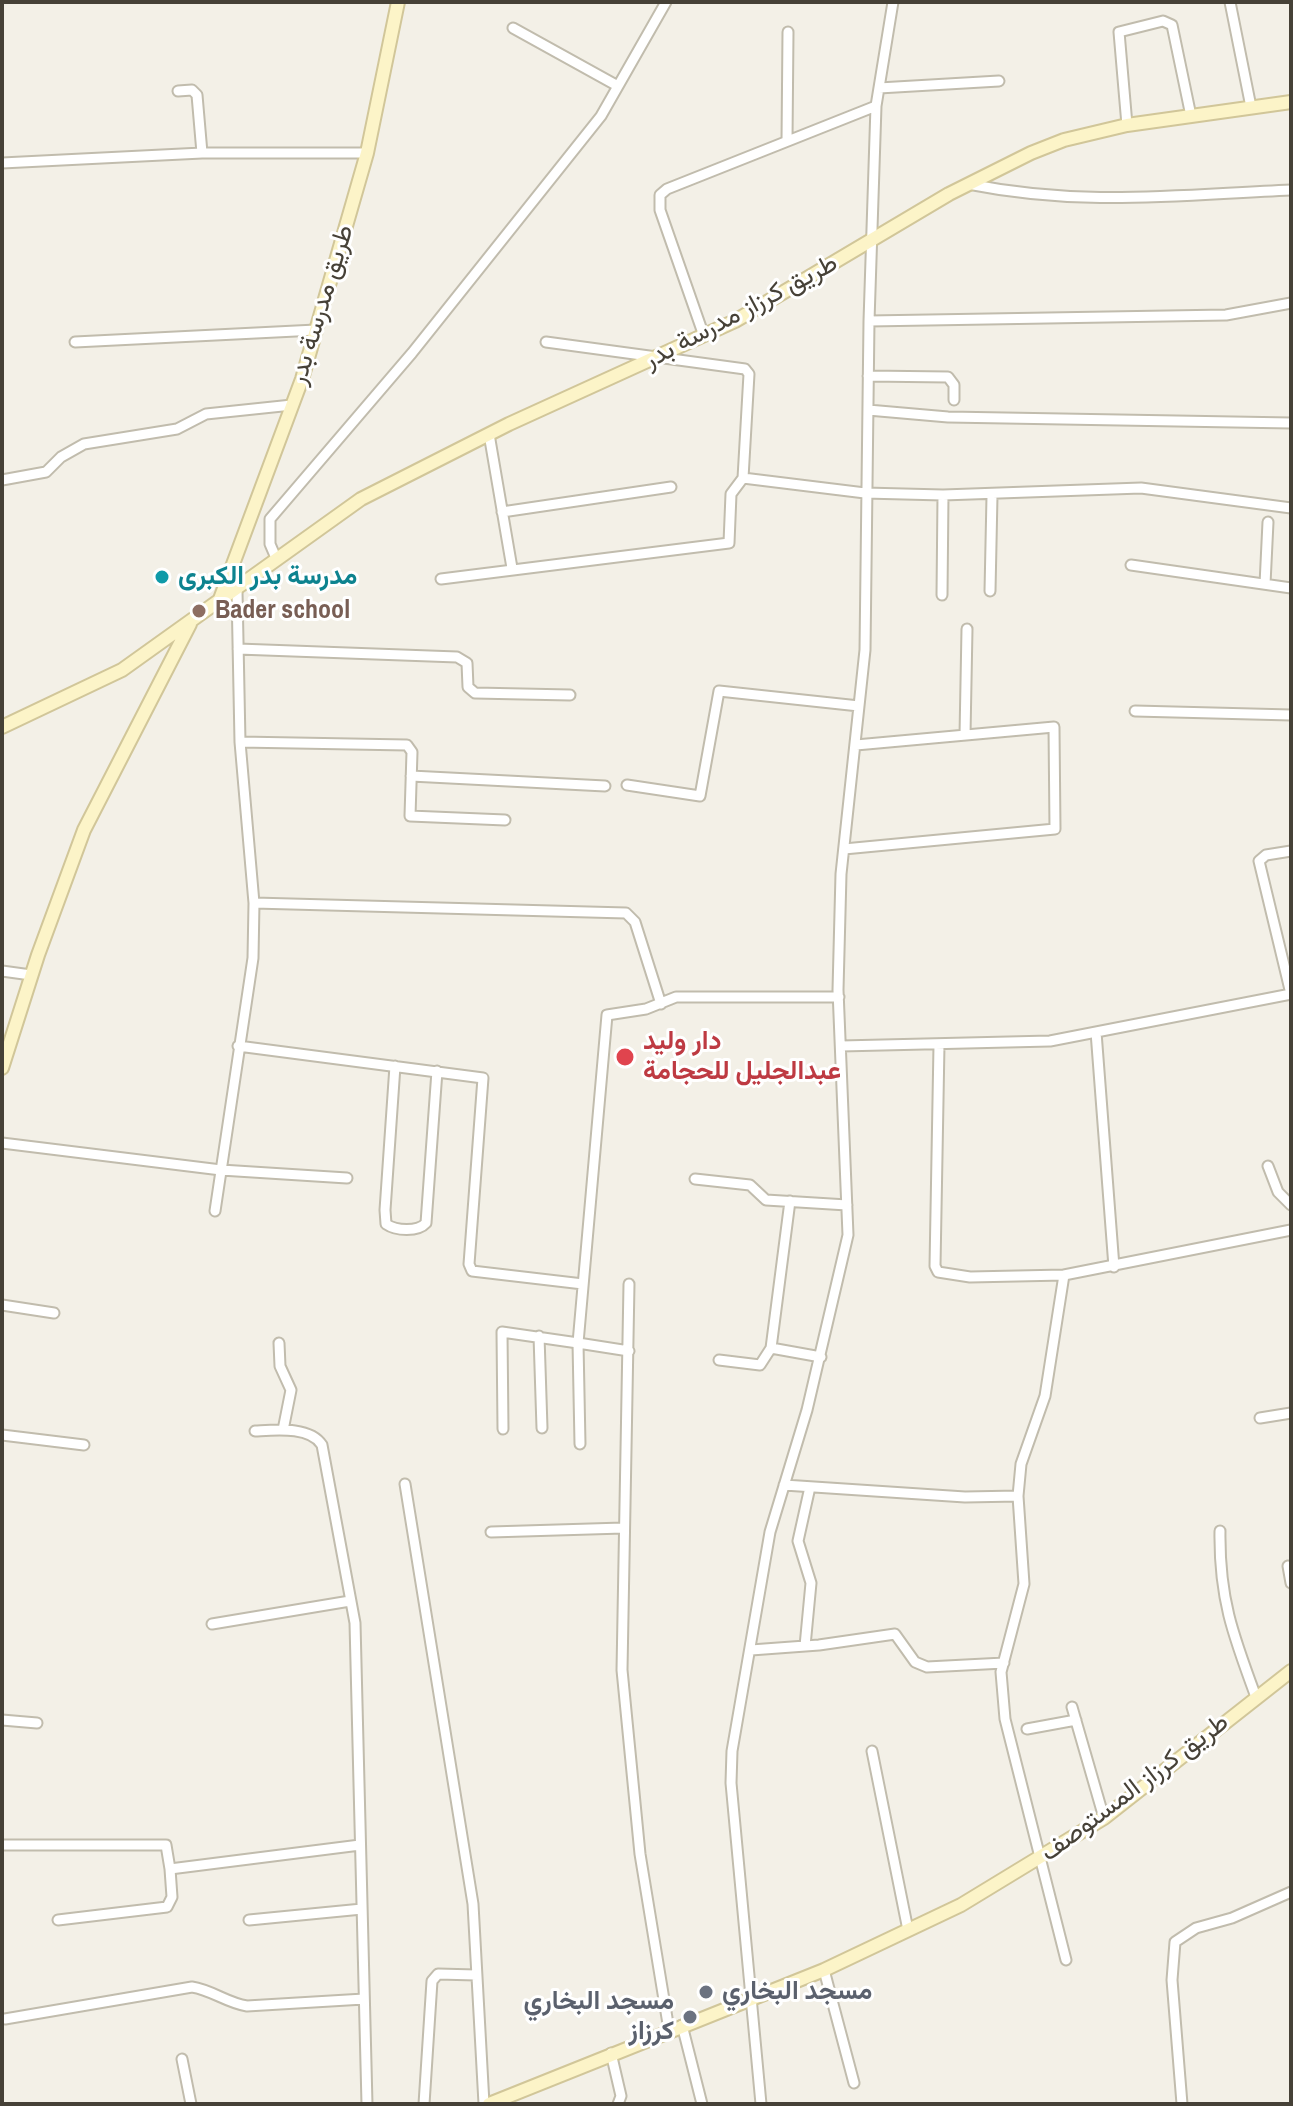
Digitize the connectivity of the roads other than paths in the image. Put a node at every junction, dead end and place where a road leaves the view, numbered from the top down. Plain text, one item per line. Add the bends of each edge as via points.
1 (398, 2) edge
2 (666, 2) edge
3 (893, 2) edge
4 (1230, 2) edge
5 (513, 28) dead end
6 (788, 32) dead end
7 (999, 81) dead end
8 (616, 85) junction
9 (879, 88) junction
10 (178, 91) dead end
11 (1291, 102) edge
12 (876, 106) junction
13 (1251, 107) junction
14 (1191, 116) junction
15 (1127, 125) junction
16 (787, 141) junction
17 (202, 153) junction
18 (367, 153) junction
19 (2, 163) edge
20 (968, 184) junction
21 (1291, 190) edge
22 (872, 242) junction
23 (1291, 303) edge
24 (869, 321) junction
25 (316, 330) junction
26 (704, 336) junction
27 (75, 342) dead end
28 (546, 342) dead end
29 (657, 358) junction
30 (868, 376) junction
31 (954, 400) dead end
32 (292, 405) junction
33 (868, 410) junction
34 (1291, 423) edge
35 (489, 434) junction
36 (743, 478) junction
37 (2, 480) edge
38 (671, 487) dead end
39 (865, 493) junction
40 (943, 495) junction
41 (992, 496) junction
42 (1291, 508) edge
43 (502, 512) junction
44 (1268, 522) dead end
45 (276, 558) junction
46 (1131, 565) dead end
47 (512, 568) junction
48 (441, 579) dead end
49 (1265, 584) junction
50 (1291, 588) edge
51 (237, 591) junction
52 (990, 591) dead end
53 (942, 595) dead end
54 (220, 599) junction
55 (191, 621) junction
56 (967, 629) dead end
57 (238, 649) junction
58 (570, 695) dead end
59 (859, 706) junction
60 (1135, 711) dead end
61 (1291, 715) edge
62 (2, 727) edge
63 (965, 735) junction
64 (240, 742) junction
65 (856, 745) junction
66 (411, 776) junction
67 (627, 785) dead end
68 (605, 786) dead end
69 (505, 820) dead end
70 (844, 849) junction
71 (1291, 851) edge
72 (254, 903) junction
73 (2, 971) edge
74 (31, 975) junction
75 (1291, 994) edge
76 (839, 997) junction
77 (661, 1004) junction
78 (1096, 1032) junction
79 (939, 1045) junction
80 (238, 1046) junction
81 (841, 1046) junction
82 (395, 1066) junction
83 (2, 1068) edge
84 (437, 1071) junction
85 (2, 1143) edge
86 (1268, 1166) dead end
87 (221, 1170) junction
88 (347, 1178) dead end
89 (695, 1179) dead end
90 (790, 1201) junction
91 (847, 1205) junction
92 (1291, 1205) edge
93 (215, 1211) dead end
94 (1291, 1230) edge
95 (1114, 1267) junction
96 (1064, 1275) junction
97 (583, 1284) junction
98 (629, 1284) dead end
99 (2, 1305) edge
100 (54, 1313) dead end
101 (539, 1336) junction
102 (279, 1343) dead end
103 (578, 1343) junction
104 (771, 1348) junction
105 (629, 1351) junction
106 (821, 1357) junction
107 (719, 1360) dead end
108 (1291, 1413) edge
109 (1260, 1418) dead end
110 (542, 1428) dead end
111 (503, 1429) dead end
112 (283, 1430) junction
113 (255, 1431) dead end
114 (2, 1435) edge
115 (580, 1444) dead end
116 (84, 1445) dead end
117 (405, 1484) dead end
118 (784, 1485) junction
119 (810, 1487) junction
120 (1018, 1496) junction
121 (623, 1528) junction
122 (1220, 1531) dead end
123 (491, 1532) dead end
124 (1288, 1566) dead end
125 (1291, 1583) edge
126 (350, 1601) junction
127 (212, 1624) dead end
128 (805, 1646) junction
129 (751, 1650) junction
130 (1004, 1663) junction
131 (1291, 1671) edge
132 (1256, 1697) junction
133 (1072, 1707) dead end
134 (2, 1720) edge
135 (1076, 1720) junction
136 (37, 1723) dead end
137 (1027, 1729) dead end
138 (872, 1751) dead end
139 (1104, 1818) junction
140 (2, 1845) edge
141 (360, 1845) junction
142 (1039, 1860) junction
143 (170, 1869) junction
144 (1291, 1892) edge
145 (362, 1909) junction
146 (58, 1920) dead end
147 (249, 1920) dead end
148 (908, 1930) junction
149 (1066, 1960) dead end
150 (824, 1970) junction
151 (476, 1975) junction
152 (364, 1999) junction
153 (749, 2000) junction
154 (5, 2019) dead end
155 (682, 2025) junction
156 (669, 2030) junction
157 (611, 2053) junction
158 (182, 2059) dead end
159 (854, 2083) dead end
160 (187, 2103) edge
161 (367, 2104) edge
162 (424, 2104) edge
163 (486, 2104) edge
164 (618, 2104) edge
165 (702, 2104) edge
166 (761, 2104) edge
167 (1182, 2104) edge

1 - 18 street, طريق مدرسة بدر
2 - 8 street
3 - 9 street
4 - 13 street
5 - 8 street
6 - 16 street
7 - 9 street
8 - 45 street via 601,116 524,214 270,519
9 - 12 street
10 - 17 street via 197,95
11 - 13 street, طريق كرزاز مدرسة بدر
12 - 16 street
12 - 22 street
13 - 14 street, طريق كرزاز مدرسة بدر
14 - 15 street, طريق كرزاز مدرسة بدر
14 - 15 street via 1172,25 1163,21 1117,36
15 - 20 street, طريق كرزاز مدرسة بدر via 1064,140
16 - 26 street via 660,195 660,210
17 - 18 street
17 - 19 street
18 - 25 street, طريق مدرسة بدر
20 - 21 street via 1057,198 1161,199
20 - 22 street, طريق كرزاز مدرسة بدر
22 - 24 street
22 - 26 street, طريق كرزاز مدرسة بدر
23 - 24 street via 1226,315
24 - 30 street
25 - 27 street
25 - 32 street, طريق مدرسة بدر
26 - 29 street, طريق كرزاز مدرسة بدر
28 - 29 street
29 - 35 street, طريق كرزاز مدرسة بدر
29 - 36 street via 745,369 749,374
30 - 31 street via 948,377
30 - 33 street
32 - 37 street via 206,414 177,429 84,444 46,472
32 - 54 street, طريق مدرسة بدر
33 - 34 street via 948,417
33 - 39 street
35 - 43 street
35 - 45 street, طريق كرزاز مدرسة بدر via 361,499
36 - 39 street
36 - 47 street via 731,494 729,543
38 - 43 street
39 - 40 street
39 - 59 street via 865,650
40 - 41 street
40 - 53 street
41 - 42 street via 1141,488
41 - 52 street
43 - 47 street
44 - 49 street
45 - 51 street, طريق كرزاز مدرسة بدر
46 - 49 street
47 - 48 street
49 - 50 street
51 - 54 street, طريق كرزاز مدرسة بدر
51 - 57 street
54 - 55 street, طريق كرزاز مدرسة بدر
55 - 62 street, طريق كرزاز مدرسة بدر via 122,670
55 - 74 street via 84,830
56 - 63 street
57 - 58 street via 457,657 467,663 468,687 475,693
57 - 64 street
59 - 65 street
59 - 67 street via 719,691 700,796
60 - 61 street
63 - 65 street
63 - 70 street via 1054,727 1054,831
64 - 66 street via 407,745 412,752
64 - 72 street
65 - 70 street
66 - 68 street
66 - 69 street via 410,816
70 - 76 street
71 - 75 street via 1259,861
72 - 77 street via 626,913 635,922
72 - 80 street via 253,958
73 - 74 street
74 - 83 street
75 - 78 street
76 - 77 street via 676,997
76 - 81 street
77 - 97 street via 614,1013 603,1021
78 - 79 street via 1017,1045
78 - 95 street
79 - 81 street
79 - 96 street via 938,1272 970,1277
80 - 82 street
80 - 87 street
81 - 91 street
82 - 84 street
82 - 84 street via 385,1210 386,1224 392,1228 419,1229 426,1223
84 - 97 street via 481,1076 485,1081 472,1271
85 - 87 street
86 - 92 street via 1278,1192
87 - 88 street
87 - 93 street
89 - 90 street via 747,1184 766,1200
90 - 91 street
90 - 104 street
91 - 106 street via 848,1235
94 - 95 street
95 - 96 street
96 - 120 street via 1045,1396 1024,1453
97 - 103 street
98 - 105 street
99 - 100 street
101 - 103 street
101 - 110 street
101 - 111 street via 500,1335
102 - 112 street via 280,1366 291,1390
103 - 105 street
103 - 115 street
104 - 106 street
104 - 107 street via 760,1365
105 - 121 street
106 - 118 street
108 - 109 street
112 - 113 street
112 - 126 street via 311,1435 326,1454
114 - 116 street
117 - 151 street via 473,1904
118 - 119 street
118 - 129 street via 770,1532
119 - 120 street
119 - 128 street via 798,1541 811,1583
120 - 130 street via 1024,1584
121 - 123 street
121 - 156 street via 622,1670 640,1854
122 - 132 street via 1219,1579
124 - 125 street
126 - 127 street
126 - 141 street via 355,1623
128 - 129 street
128 - 130 street via 895,1634 915,1662 927,1667
129 - 153 street via 734,1730 731,1783
130 - 142 street via 1005,1719
131 - 132 street, طريق كرزاز المستوصف
132 - 139 street, طريق كرزاز المستوصف
133 - 135 street
134 - 136 street
135 - 137 street
135 - 139 street
138 - 148 street
139 - 142 street, طريق كرزاز المستوصف
140 - 143 street via 166,1845
141 - 143 street
141 - 145 street
142 - 148 street, طريق كرزاز المستوصف
142 - 149 street
143 - 146 street via 172,1897 167,1907
144 - 167 street via 1196,1928 1175,1942 1172,1980
145 - 147 street
145 - 152 street
148 - 150 street, طريق كرزاز المستوصف
150 - 153 street, طريق كرزاز المستوصف
150 - 159 street
151 - 162 street via 438,1974 432,1981
151 - 163 street
152 - 154 street via 247,2006 192,1987
152 - 161 street
153 - 155 street, طريق كرزاز المستوصف
153 - 166 street
155 - 156 street, طريق كرزاز المستوصف
155 - 165 street
156 - 157 street, طريق كرزاز المستوصف
157 - 163 street, طريق كرزاز المستوصف
157 - 164 street via 621,2096
158 - 160 street

